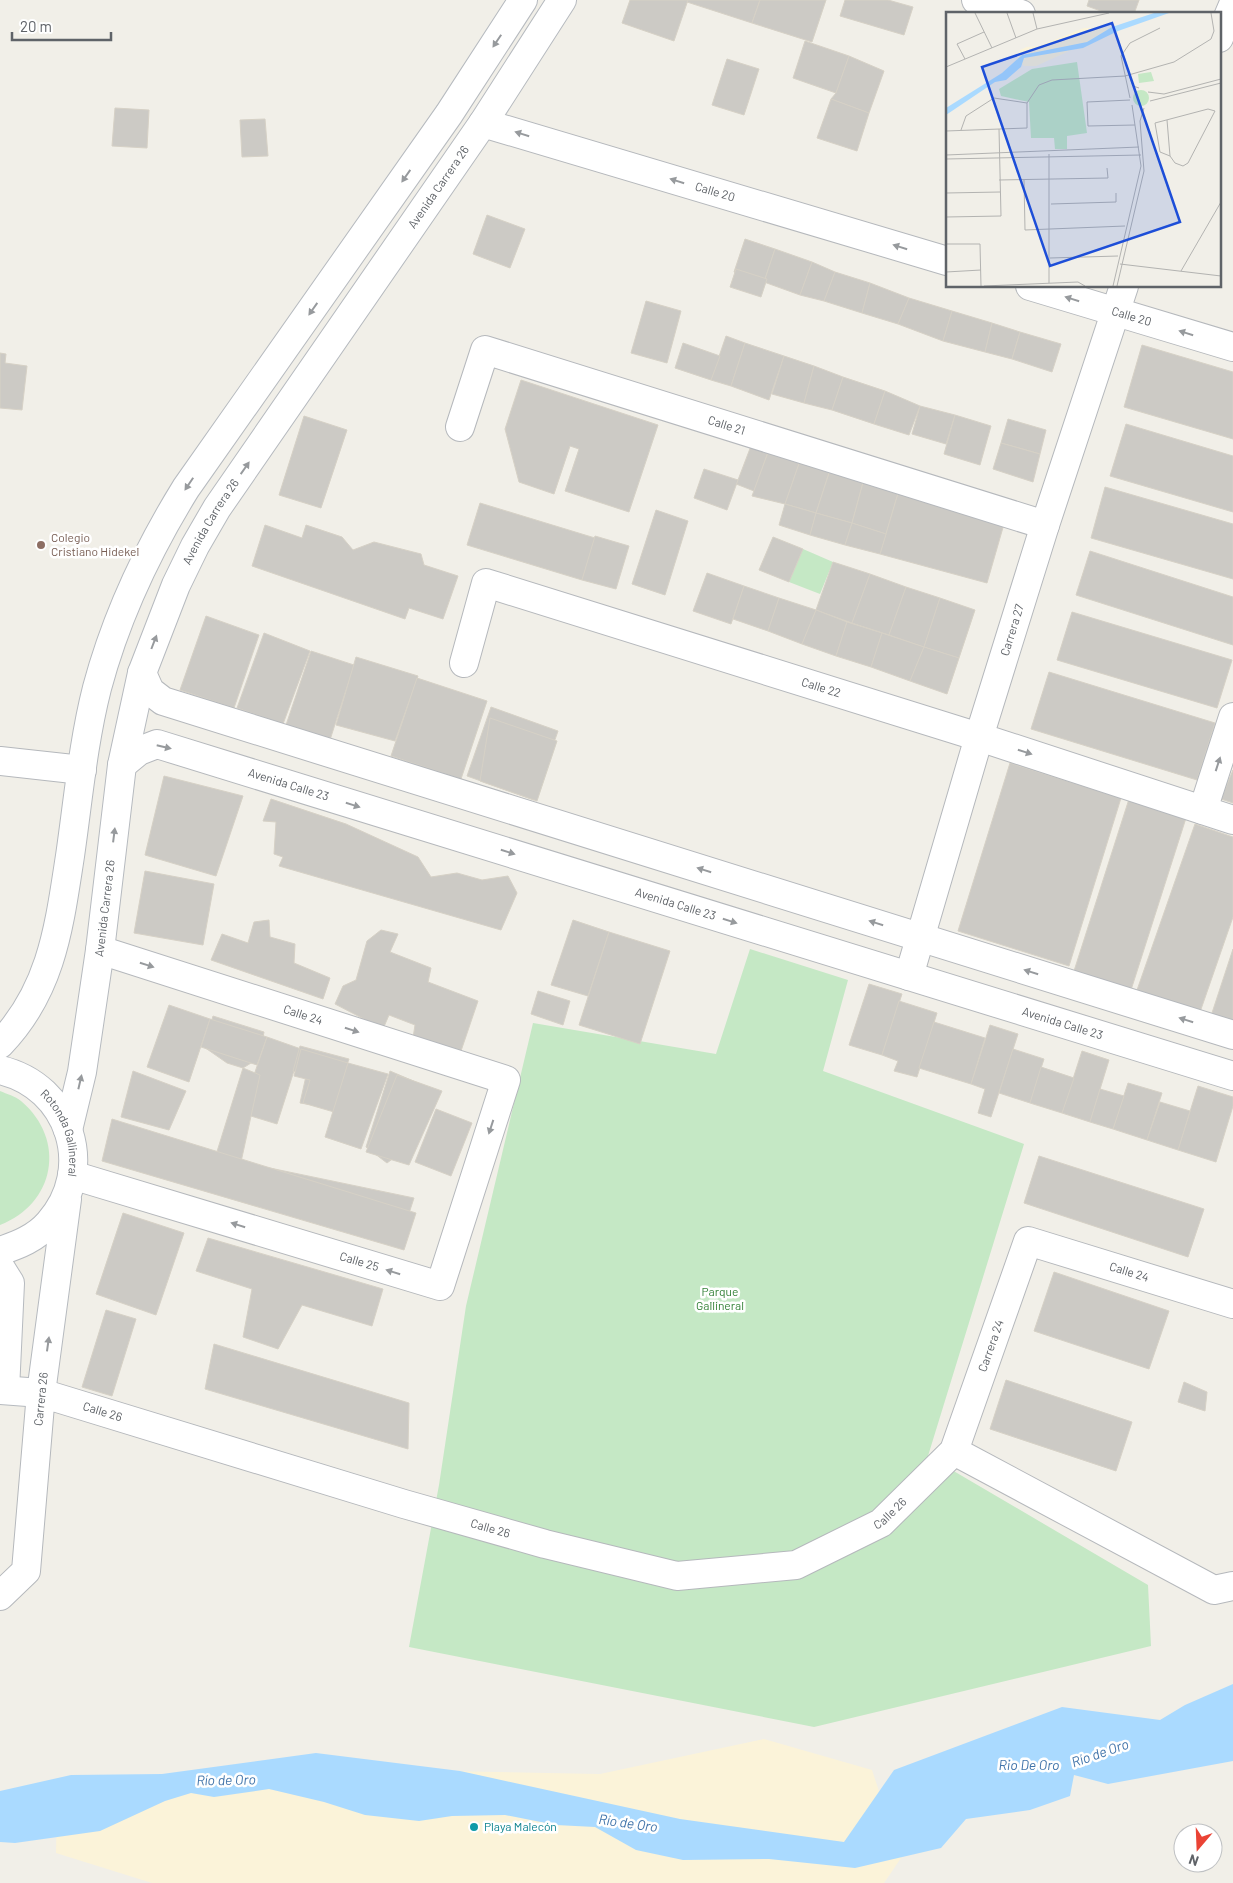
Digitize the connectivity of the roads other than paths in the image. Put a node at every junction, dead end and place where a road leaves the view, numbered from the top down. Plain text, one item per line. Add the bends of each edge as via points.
1 (523, 0) edge
2 (562, 0) edge
3 (976, 0) edge
4 (1233, 5) edge
5 (1014, 12) edge
6 (1220, 36) edge
7 (483, 123) junction
8 (946, 261) edge
9 (1037, 288) edge
10 (1123, 288) edge
11 (1114, 311) junction
12 (1233, 347) edge
13 (460, 427) dead end
14 (1045, 525) junction
15 (464, 663) dead end
16 (142, 673) junction
17 (1233, 717) edge
18 (979, 737) junction
19 (0, 761) edge
20 (122, 765) junction
21 (82, 770) junction
22 (1203, 810) junction
23 (1233, 820) edge
24 (920, 937) junction
25 (100, 950) junction
26 (909, 976) junction
27 (1233, 1034) edge
28 (0, 1044) edge
29 (0, 1070) edge
30 (1233, 1076) edge
31 (506, 1080) joint
32 (68, 1130) junction
33 (70, 1184) junction
34 (1028, 1241) joint
35 (0, 1251) edge
36 (0, 1267) edge
37 (1233, 1304) edge
38 (2, 1390) edge
39 (41, 1392) junction
40 (954, 1451) junction
41 (1233, 1586) edge
42 (0, 1596) edge

1 -> 21 street via 443,122 186,488 159,532 138,574 110,645 97,690
2 - 7 street, Avenida Carrera 26
3 - 5 street
4 - 6 street
8 -> 7 street, Calle 20
16 -> 7 street, Avenida Carrera 26 via 176,585 217,508
11 -> 9 street, Calle 20
10 - 11 street, Carrera 27
12 -> 11 street, Calle 20
11 - 14 street, Carrera 27
13 - 14 street, Calle 21 via 485,350
14 - 18 street, Carrera 27
15 - 18 street, Calle 22 via 486,583
16 - 20 street, Avenida Carrera 26
24 -> 16 street via 163,701 150,691
22 -> 17 street
18 -> 22 street, Calle 22
18 - 24 street, Carrera 27
19 - 21 street
25 -> 20 street, Avenida Carrera 26
20 -> 26 street, Avenida Calle 23 via 139,750 157,744
21 - 28 street via 60,924 49,966 32,1002
22 - 23 street, Calle 22
24 - 26 street, Carrera 27
27 -> 24 street
25 -> 31 street, Calle 24
32 -> 25 street, Avenida Carrera 26 via 82,1072
26 - 30 street, Avenida Calle 23
29 - 32 street, Rotonda Gallineral via 26,1079 39,1089 56,1107
31 -> 33 street, Calle 25 via 440,1286
32 - 33 street, Rotonda Gallineral via 72,1144
33 - 35 street, Rotonda Gallineral via 60,1209 49,1224 18,1245
39 -> 33 street, Carrera 26
34 - 37 street, Calle 24
34 - 40 street, Carrera 24
36 - 38 street via 10,1283
38 - 39 street, Calle 26
39 - 40 street, Calle 26 via 404,1504 545,1544 676,1576 796,1566 881,1523
39 - 42 street, Carrera 26 via 26,1571
40 - 41 street via 1214,1590

